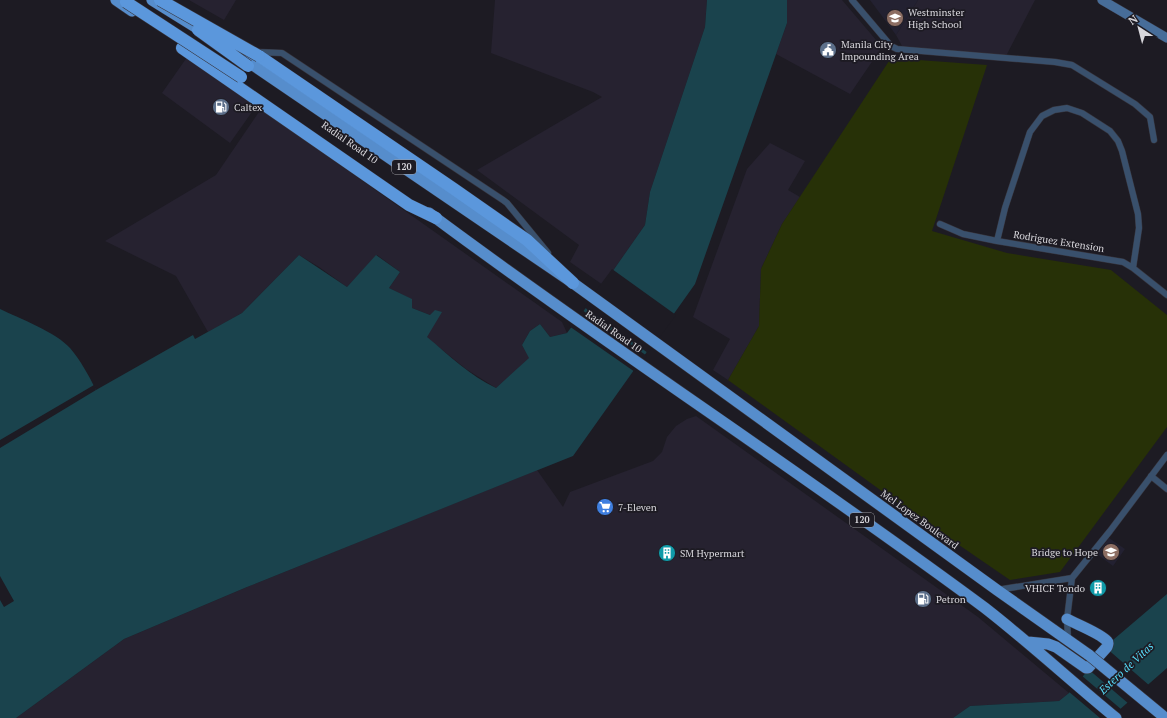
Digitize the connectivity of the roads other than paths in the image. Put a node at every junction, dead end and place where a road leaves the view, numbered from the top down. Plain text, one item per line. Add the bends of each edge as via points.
1 (152, 0) edge
2 (156, 0) edge
3 (160, 0) edge
4 (852, 0) edge
5 (1102, 0) edge
6 (122, 1) edge
7 (1167, 38) edge
8 (234, 52) junction
9 (248, 66) dead end
10 (221, 70) junction
11 (241, 77) dead end
12 (1154, 140) dead end
13 (436, 218) junction
14 (940, 224) dead end
15 (997, 241) junction
16 (1133, 268) junction
17 (573, 283) junction
18 (1167, 295) edge
19 (657, 344) joint
20 (1167, 454) edge
21 (1151, 476) junction
22 (1167, 489) edge
23 (1072, 578) junction
24 (997, 590) junction
25 (1067, 620) junction
26 (1068, 640) junction
27 (1028, 642) junction
28 (1164, 717) edge
29 (1116, 718) edge

1 - 8 highway, Radial Road 10 / 120
2 - 9 highway, bridge
3 - 17 highway, bridge via 259,56 454,189 526,240
4 - 12 street via 886,42 897,49 1072,65 1135,104 1150,117
5 - 7 main road
6 - 10 highway, Radial Road 10 / 120 via 160,31
6 - 11 highway, bridge
6 - 13 highway, bridge via 182,48 409,205
8 - 10 highway
8 - 17 highway, Radial Road 10 / 120
8 - 17 street via 282,53 503,200
10 - 13 highway, Radial Road 10 / 120
13 - 27 highway, Radial Road 10 / 120
14 - 15 street, Rodriguez Extension via 963,234
15 - 16 street, Rodriguez Extension via 1115,260
15 - 16 street via 1030,132 1042,116 1054,110 1067,108 1082,113 1110,131 1118,141 1138,214 1139,228
16 - 18 street, Rodriguez Extension
17 - 19 highway, Radial Road 10 / 120
19 - 24 highway, Mel Lopez Boulevard / 120
20 - 21 street
21 - 22 street
21 - 23 street
23 - 24 street
23 - 25 street
24 - 26 highway, Mel Lopez Boulevard / 120
25 - 26 street
25 - 27 highway via 1107,641 1107,647 1088,668 1056,647
26 - 28 highway, Mel Lopez Boulevard / 120, bridge via 1089,654
27 - 29 highway, 120

